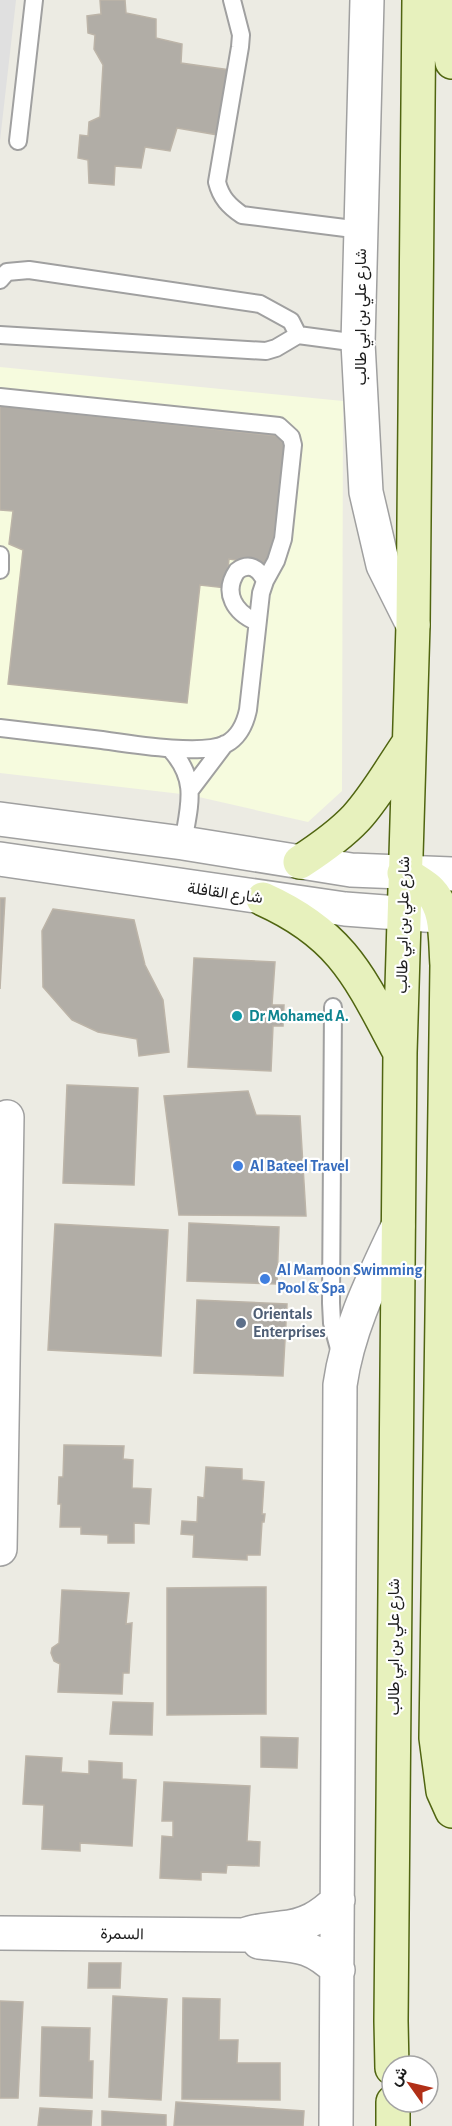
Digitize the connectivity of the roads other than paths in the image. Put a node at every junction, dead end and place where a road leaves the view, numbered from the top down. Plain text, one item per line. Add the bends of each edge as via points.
1 (34, 0) edge
2 (232, 0) edge
3 (367, 0) edge
4 (420, 0) edge
5 (441, 0) edge
6 (452, 62) edge
7 (18, 141) dead end
8 (362, 230) junction
9 (0, 280) edge
10 (0, 334) edge
11 (298, 335) junction
12 (358, 344) junction
13 (0, 397) edge
14 (0, 555) edge
15 (0, 570) edge
16 (264, 581) junction
17 (257, 622) junction
18 (413, 625) junction
19 (0, 728) edge
20 (225, 744) junction
21 (408, 744) junction
22 (170, 749) junction
23 (191, 789) junction
24 (0, 819) edge
25 (183, 843) junction
26 (0, 859) edge
27 (300, 862) junction
28 (404, 873) junction
29 (452, 874) edge
30 (263, 899) junction
31 (404, 914) junction
32 (447, 916) edge
33 (333, 1007) dead end
34 (400, 1053) junction
35 (7, 1117) dead end
36 (398, 1226) junction
37 (332, 1277) junction
38 (354, 1295) junction
39 (343, 1360) junction
40 (0, 1549) edge
41 (452, 1811) edge
42 (338, 1900) junction
43 (0, 1933) edge
44 (244, 1935) junction
45 (338, 1970) junction
46 (392, 2054) edge
47 (336, 2126) edge

1 - 7 lane
2 - 8 lane via 241,35 218,182 221,195 242,215
3 - 8 street, شارع علي بن ابي طالب
4 - 18 main road, شارع علي بن ابي طالب
5 - 6 main road
8 - 12 street, شارع علي بن ابي طالب
9 - 11 lane via 7,272 29,270 260,304 291,321
10 - 11 lane via 266,351
11 - 12 lane
12 - 18 street, شارع علي بن ابي طالب via 366,492 383,565
13 - 16 lane via 279,426 294,445 281,550
14 - 15 lane
16 - 17 lane
16 - 17 lane via 255,568 242,567 230,588 237,610
17 - 20 lane via 246,721
18 - 21 main road, شارع علي بن ابي طالب
19 - 22 lane
20 - 22 lane
20 - 23 lane
21 - 27 main road via 356,818
21 - 28 main road, شارع علي بن ابي طالب
22 - 23 lane via 181,760
23 - 25 lane
24 - 25 street
25 - 27 street
26 - 30 street, شارع القافلة
27 - 28 street
28 - 29 street
28 - 31 main road, شارع علي بن ابي طالب
28 - 32 main road via 429,890
30 - 31 street, شارع القافلة
30 - 34 main road via 288,910 333,944 363,984
31 - 32 street, شارع القافلة
31 - 34 main road, شارع علي بن ابي طالب
32 - 41 main road via 436,1738 443,1791
33 - 37 lane, شارع علي بن ابي طالب
34 - 36 main road, شارع علي بن ابي طالب
35 - 40 street
36 - 38 street, شارع علي بن ابي طالب
36 - 46 main road, شارع علي بن ابي طالب
37 - 38 lane
37 - 39 lane, شارع علي بن ابي طالب via 332,1323
38 - 39 street, شارع علي بن ابي طالب
39 - 42 street, شارع علي بن ابي طالب via 339,1397
42 - 44 street, السمرة via 313,1920 297,1926
42 - 45 street, شارع علي بن ابي طالب
43 - 44 street, السمرة
44 - 45 street, السمرة via 259,1942 298,1945
45 - 47 street, شارع علي بن ابي طالب

